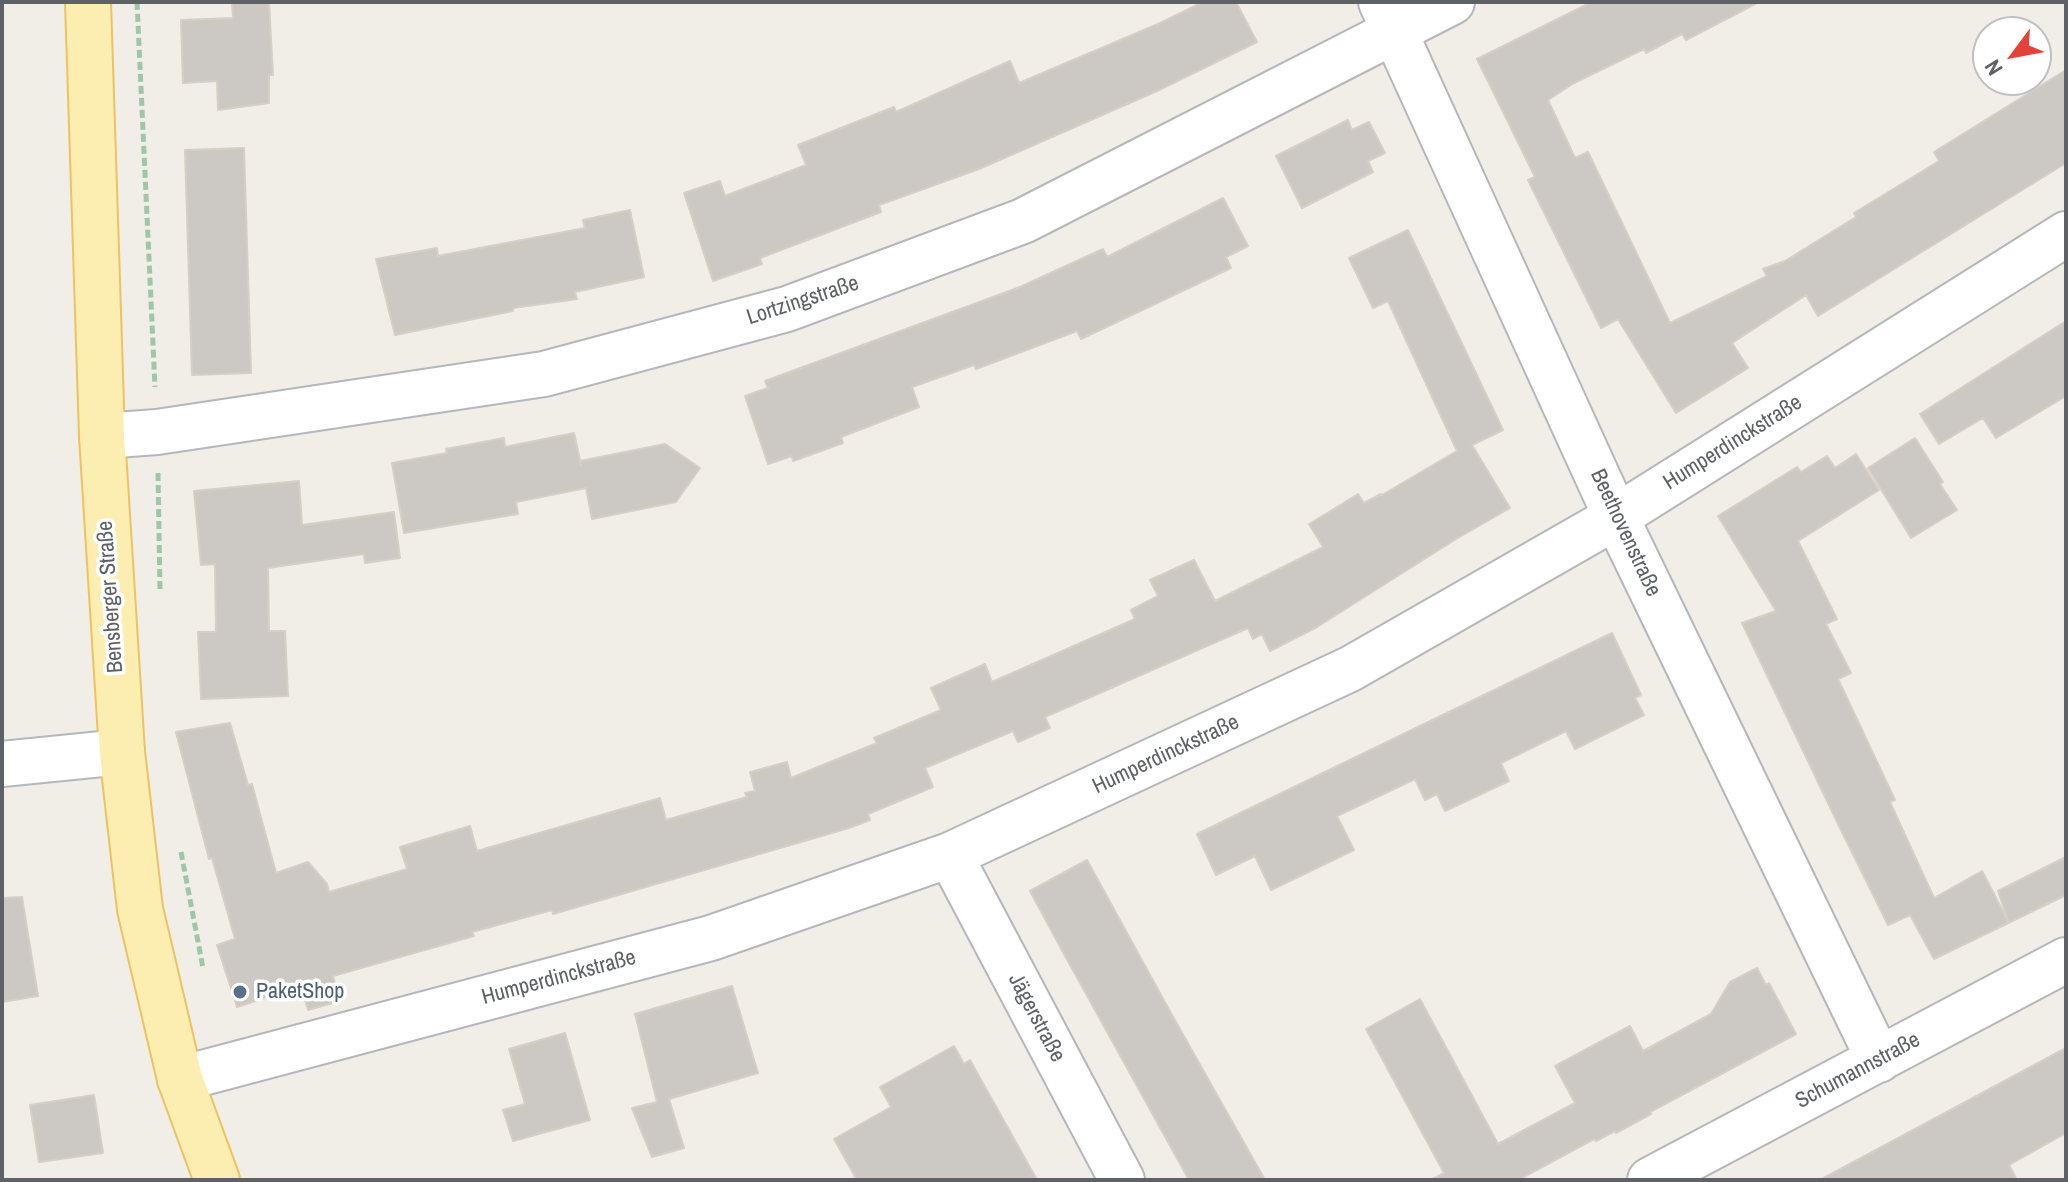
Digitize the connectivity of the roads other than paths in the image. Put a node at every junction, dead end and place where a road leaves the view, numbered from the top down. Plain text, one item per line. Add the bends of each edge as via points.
1 (88, 2) edge
2 (1452, 2) edge
3 (1388, 16) edge
4 (2066, 234) edge
5 (102, 436) junction
6 (1616, 517) junction
7 (122, 752) junction
8 (2, 764) edge
9 (950, 855) junction
10 (2066, 960) edge
11 (1879, 1060) junction
12 (180, 1079) junction
13 (217, 1180) edge
14 (1122, 1180) edge
15 (1650, 1180) edge

1 - 5 main road, Bensberger Straße
2 - 3 street, Lortzingstraße
3 - 5 street, Lortzingstraße via 1023,221 787,309 544,374
3 - 6 street, Beethovenstraße
4 - 6 street, Humperdinckstraße
5 - 7 main road, Bensberger Straße
6 - 9 street, Humperdinckstraße via 1350,669
6 - 11 street, Beethovenstraße
7 - 8 street
7 - 12 main road, Bensberger Straße via 140,909
9 - 12 street, Humperdinckstraße via 711,938
9 - 14 street, Jägerstraße
10 - 11 street, Schumannstraße
11 - 15 street, Schumannstraße
12 - 13 main road, Bensberger Straße

